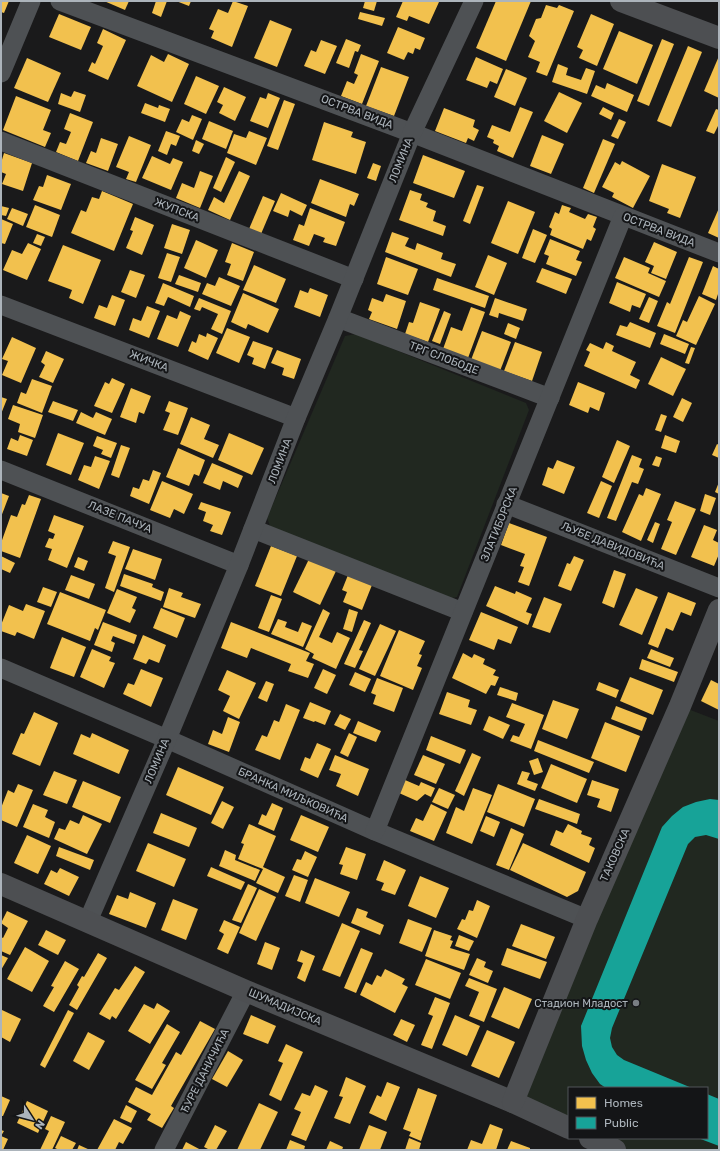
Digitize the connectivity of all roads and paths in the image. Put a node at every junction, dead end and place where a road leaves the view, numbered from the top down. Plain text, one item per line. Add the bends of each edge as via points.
1 (31, 1) edge
2 (60, 1) edge
3 (474, 1) edge
4 (621, 1) edge
5 (719, 38) edge
6 (1, 73) edge
7 (412, 133) junction
8 (1, 141) edge
9 (623, 216) junction
10 (719, 253) edge
11 (354, 279) junction
12 (1, 305) edge
13 (338, 318) junction
14 (550, 398) junction
15 (296, 418) junction
16 (1, 470) edge
17 (506, 504) junction
18 (253, 529) junction
19 (239, 564) junction
20 (719, 588) edge
21 (719, 610) edge
22 (464, 612) junction
23 (1, 668) edge
24 (167, 740) junction
25 (375, 831) junction
26 (1, 884) edge
27 (587, 919) junction
28 (88, 922) junction
29 (246, 991) junction
30 (513, 1102) junction
31 (568, 1128) edge
32 (592, 1139) edge
33 (164, 1150) edge
34 (615, 1150) edge

1 - 6 street
2 - 7 street, ОСТРВА ВИДА
3 - 7 street, ЛОМИНА
4 - 5 street
7 - 9 street, ОСТРВА ВИДА
7 - 11 street, ЛОМИНА
8 - 11 street, ЖУПСКА
9 - 10 street, ОСТРВА ВИДА
9 - 14 street, ЗЛАТИБОРСКА
11 - 13 street, ЛОМИНА
12 - 15 street, ЖИЧКА
13 - 14 street, ТРГ СЛОБОДЕ
13 - 15 street, ЛОМИНА
14 - 17 street, ЗЛАТИБОРСКА
15 - 18 street, ЛОМИНА
16 - 19 street, ЛАЗЕ ПАЧУА
17 - 20 street, ЉУБЕ ДАВИДОВИЋА
17 - 22 street, ЗЛАТИБОРСКА
18 - 19 street, ЛОМИНА
18 - 22 street
19 - 24 street, ЛОМИНА
21 - 27 street, ТАКОВСКА
22 - 25 street, ЗЛАТИБОРСКА
23 - 24 street, БРАНКА МИЉКОВИЋА
24 - 25 street, БРАНКА МИЉКОВИЋА
24 - 28 street, ЛОМИНА
25 - 27 street, БРАНКА МИЉКОВИЋА
26 - 28 street, ШУМАДИЈСКА
27 - 30 street, ТАКОВСКА
28 - 29 street, ШУМАДИЈСКА
29 - 30 street, ШУМАДИЈСКА
29 - 33 street, ЂУРЕ ДАНИЧИЋА
30 - 31 street, ШУМАДИЈСКА
32 - 34 street

